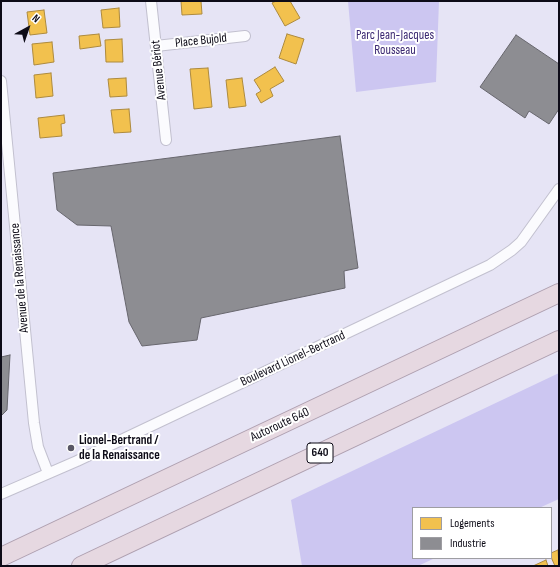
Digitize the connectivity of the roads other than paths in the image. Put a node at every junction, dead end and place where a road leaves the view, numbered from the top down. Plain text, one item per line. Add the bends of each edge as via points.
1 (152, 1) edge
2 (245, 36) dead end
3 (156, 46) junction
4 (1, 81) edge
5 (166, 140) dead end
6 (559, 189) edge
7 (559, 293) edge
8 (559, 340) edge
9 (48, 473) junction
10 (1, 494) edge
11 (1, 557) edge
12 (81, 566) edge

1 - 3 street, Avenue Bériot
2 - 3 street, Place Bujold
3 - 5 street, Avenue Bériot
4 - 9 street, Avenue de la Renaissance via 34,423 38,447
6 - 9 street, Boulevard Lionel-Bertrand via 521,242 490,265
7 - 11 highway, Autoroute 640
8 - 12 highway, 640
9 - 10 street, Boulevard Lionel-Bertrand

